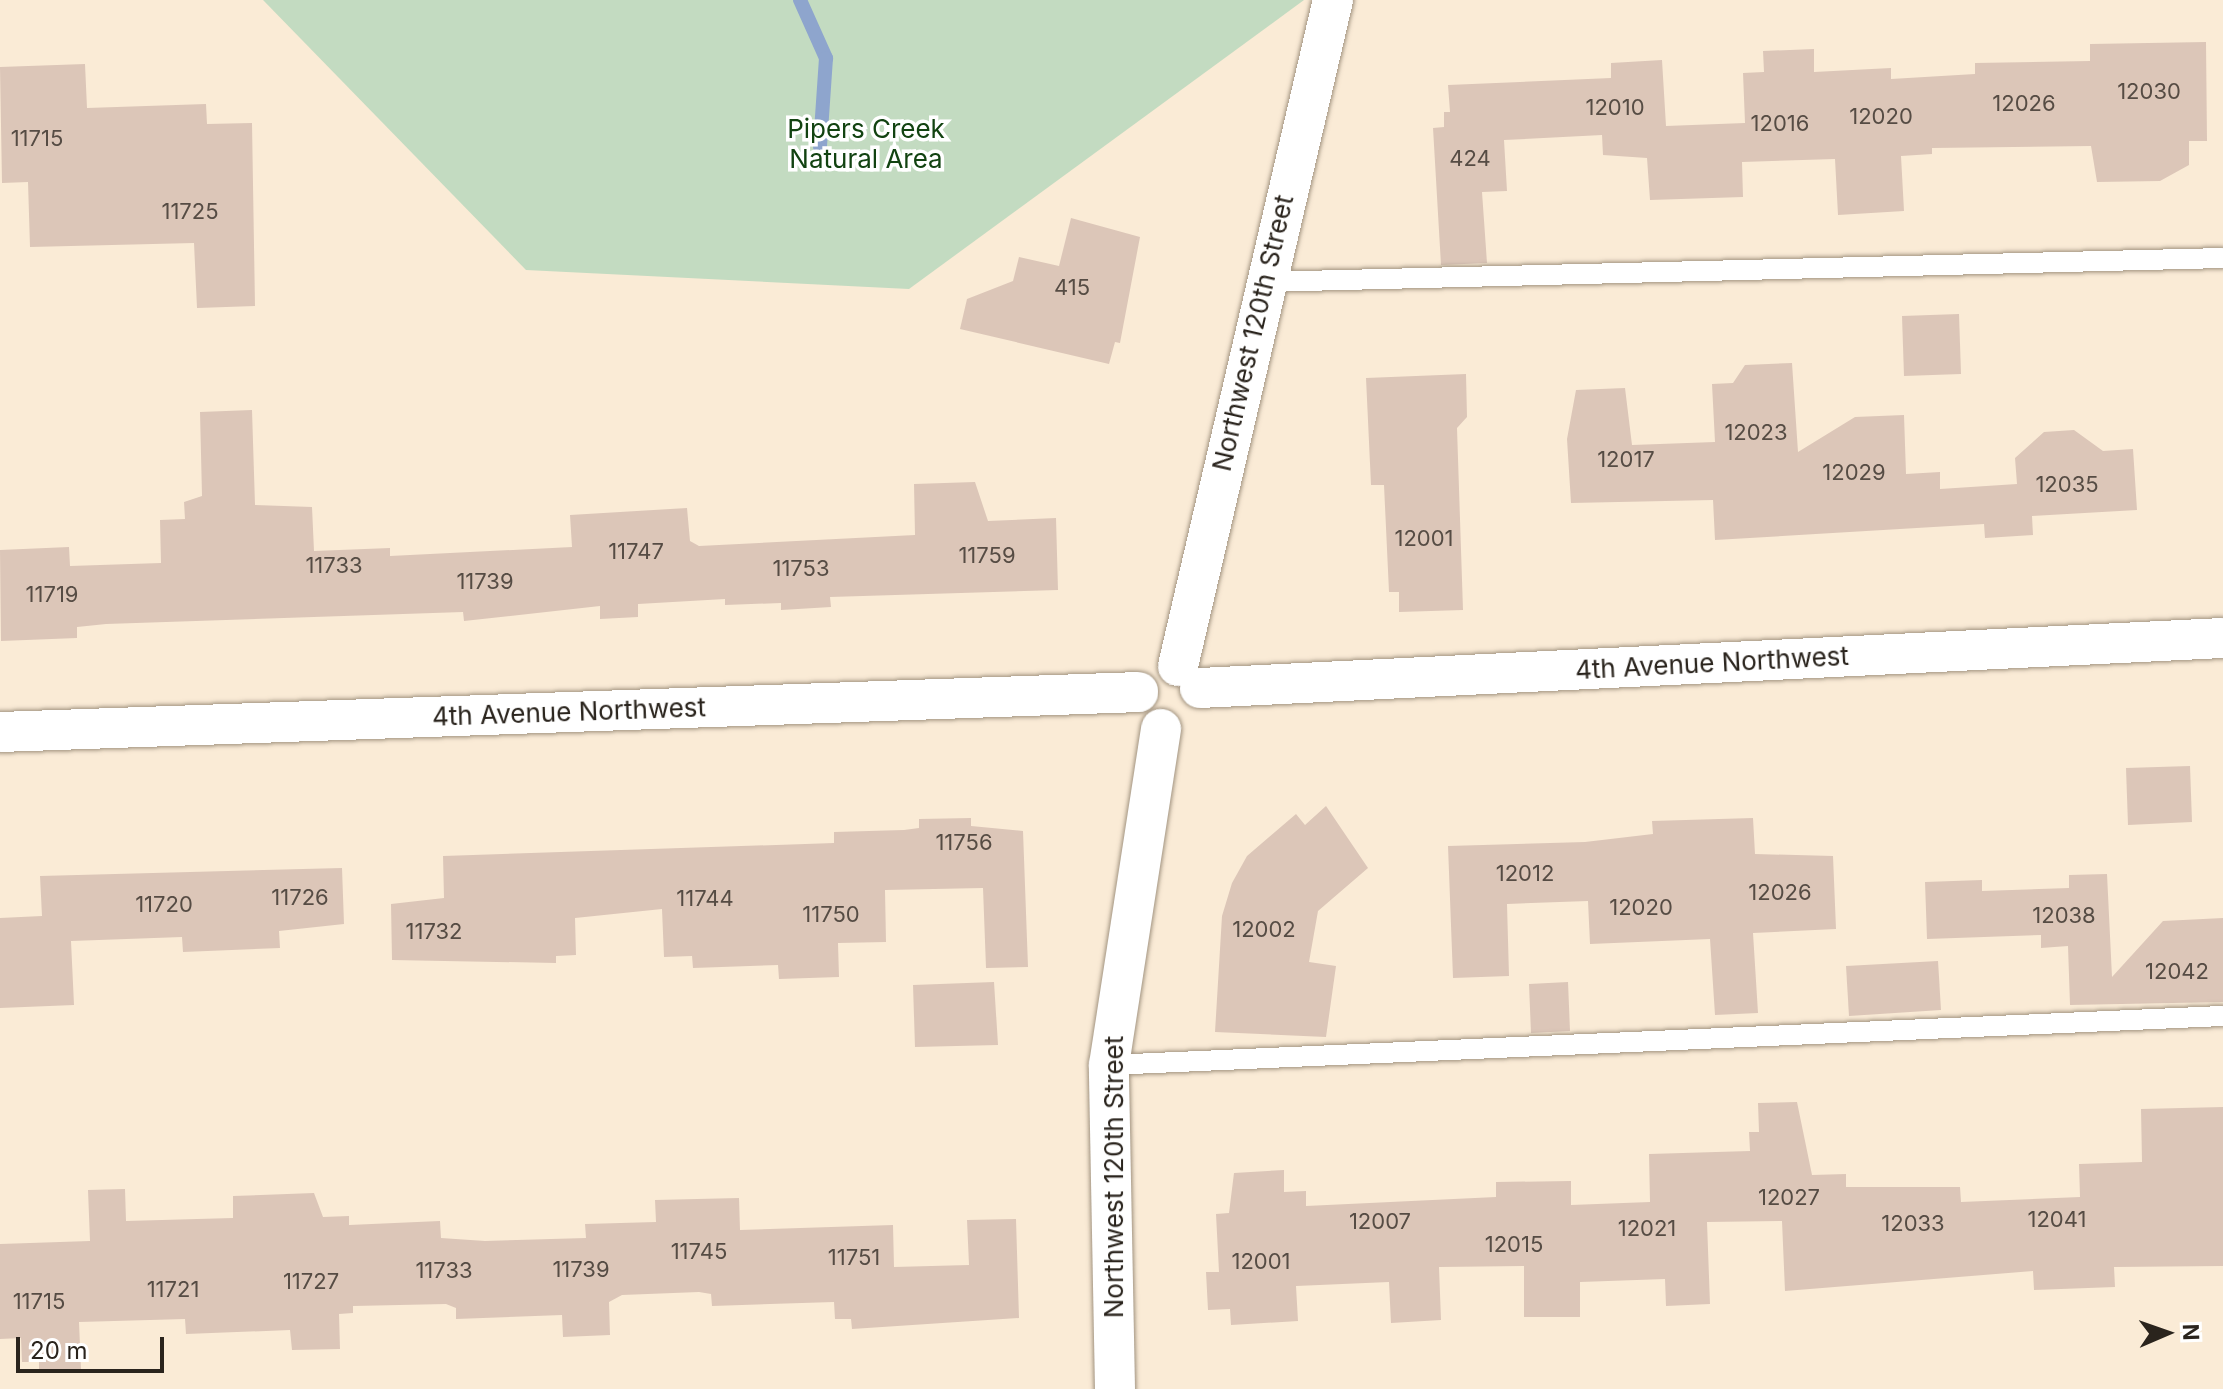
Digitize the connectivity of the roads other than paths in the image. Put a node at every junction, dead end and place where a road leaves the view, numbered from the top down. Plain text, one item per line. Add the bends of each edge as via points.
1 (1333, 0) edge
2 (2223, 258) edge
3 (1262, 282) junction
4 (2223, 638) edge
5 (1189, 677) junction
6 (1138, 692) junction
7 (1161, 729) junction
8 (0, 732) edge
9 (2223, 1016) edge
10 (1109, 1065) junction
11 (1115, 1389) edge

1 - 3 street, Northwest 120th Street
2 - 3 lane
3 - 5 street, Northwest 120th Street
4 - 5 street, 4th Avenue Northwest
5 - 6 street via 1152,669
5 - 7 street via 1201,704 1191,722
6 - 7 street via 1143,717
6 - 8 street, 4th Avenue Northwest
7 - 10 street, Northwest 120th Street
9 - 10 lane
10 - 11 street, Northwest 120th Street

